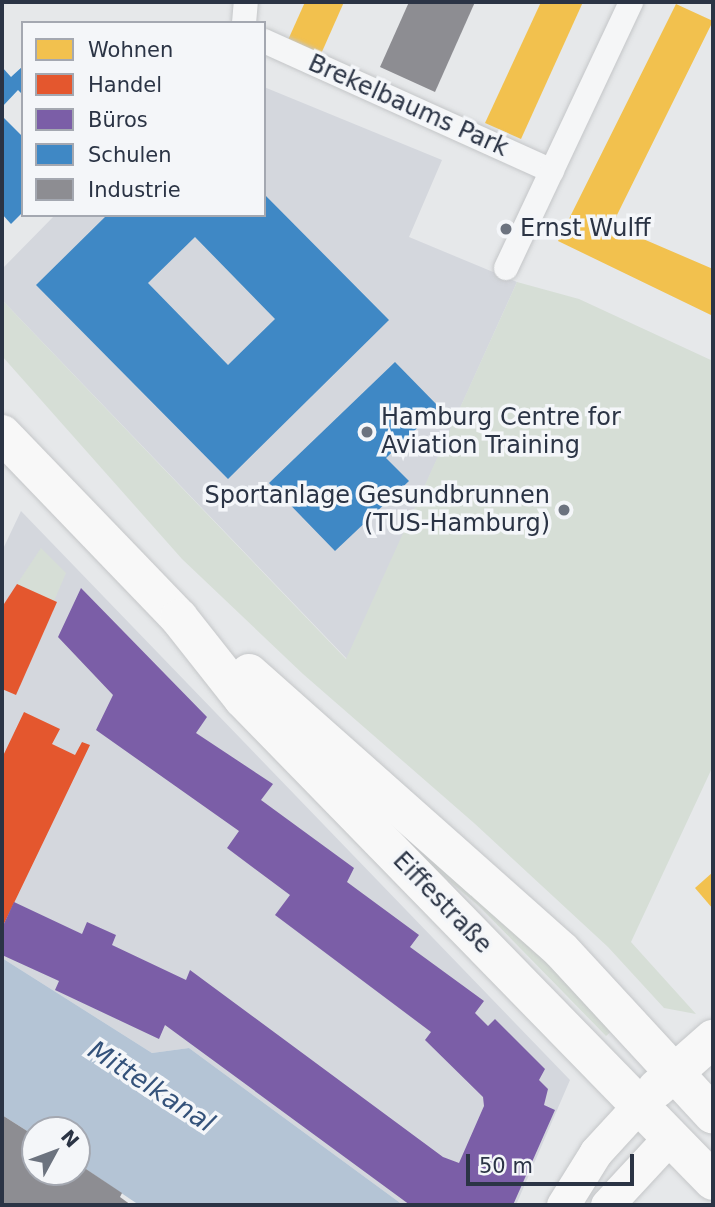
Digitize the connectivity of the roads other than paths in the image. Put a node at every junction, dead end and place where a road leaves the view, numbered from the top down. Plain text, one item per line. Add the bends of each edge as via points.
1 (246, 2) edge
2 (631, 2) edge
3 (244, 21) edge
4 (266, 42) edge
5 (552, 171) junction
6 (506, 268) dead end
7 (2, 434) edge
8 (179, 618) junction
9 (713, 1039) edge
10 (675, 1072) junction
11 (639, 1105) junction
12 (711, 1107) edge
13 (670, 1137) junction
14 (713, 1181) edge
15 (563, 1205) edge
16 (607, 1205) edge

1 - 3 street
2 - 5 street
4 - 5 street, Brekelbaums Park
5 - 6 street
7 - 8 main road, Eiffestraße
8 - 10 main road, Eiffestraße via 236,661 494,887 561,950
8 - 11 main road, Eiffestraße via 243,699
9 - 10 main road
10 - 11 main road
10 - 12 main road, Eiffestraße
11 - 13 main road, Eiffestraße
11 - 15 main road via 596,1152
12 - 13 main road
13 - 14 main road, Eiffestraße
13 - 16 main road

